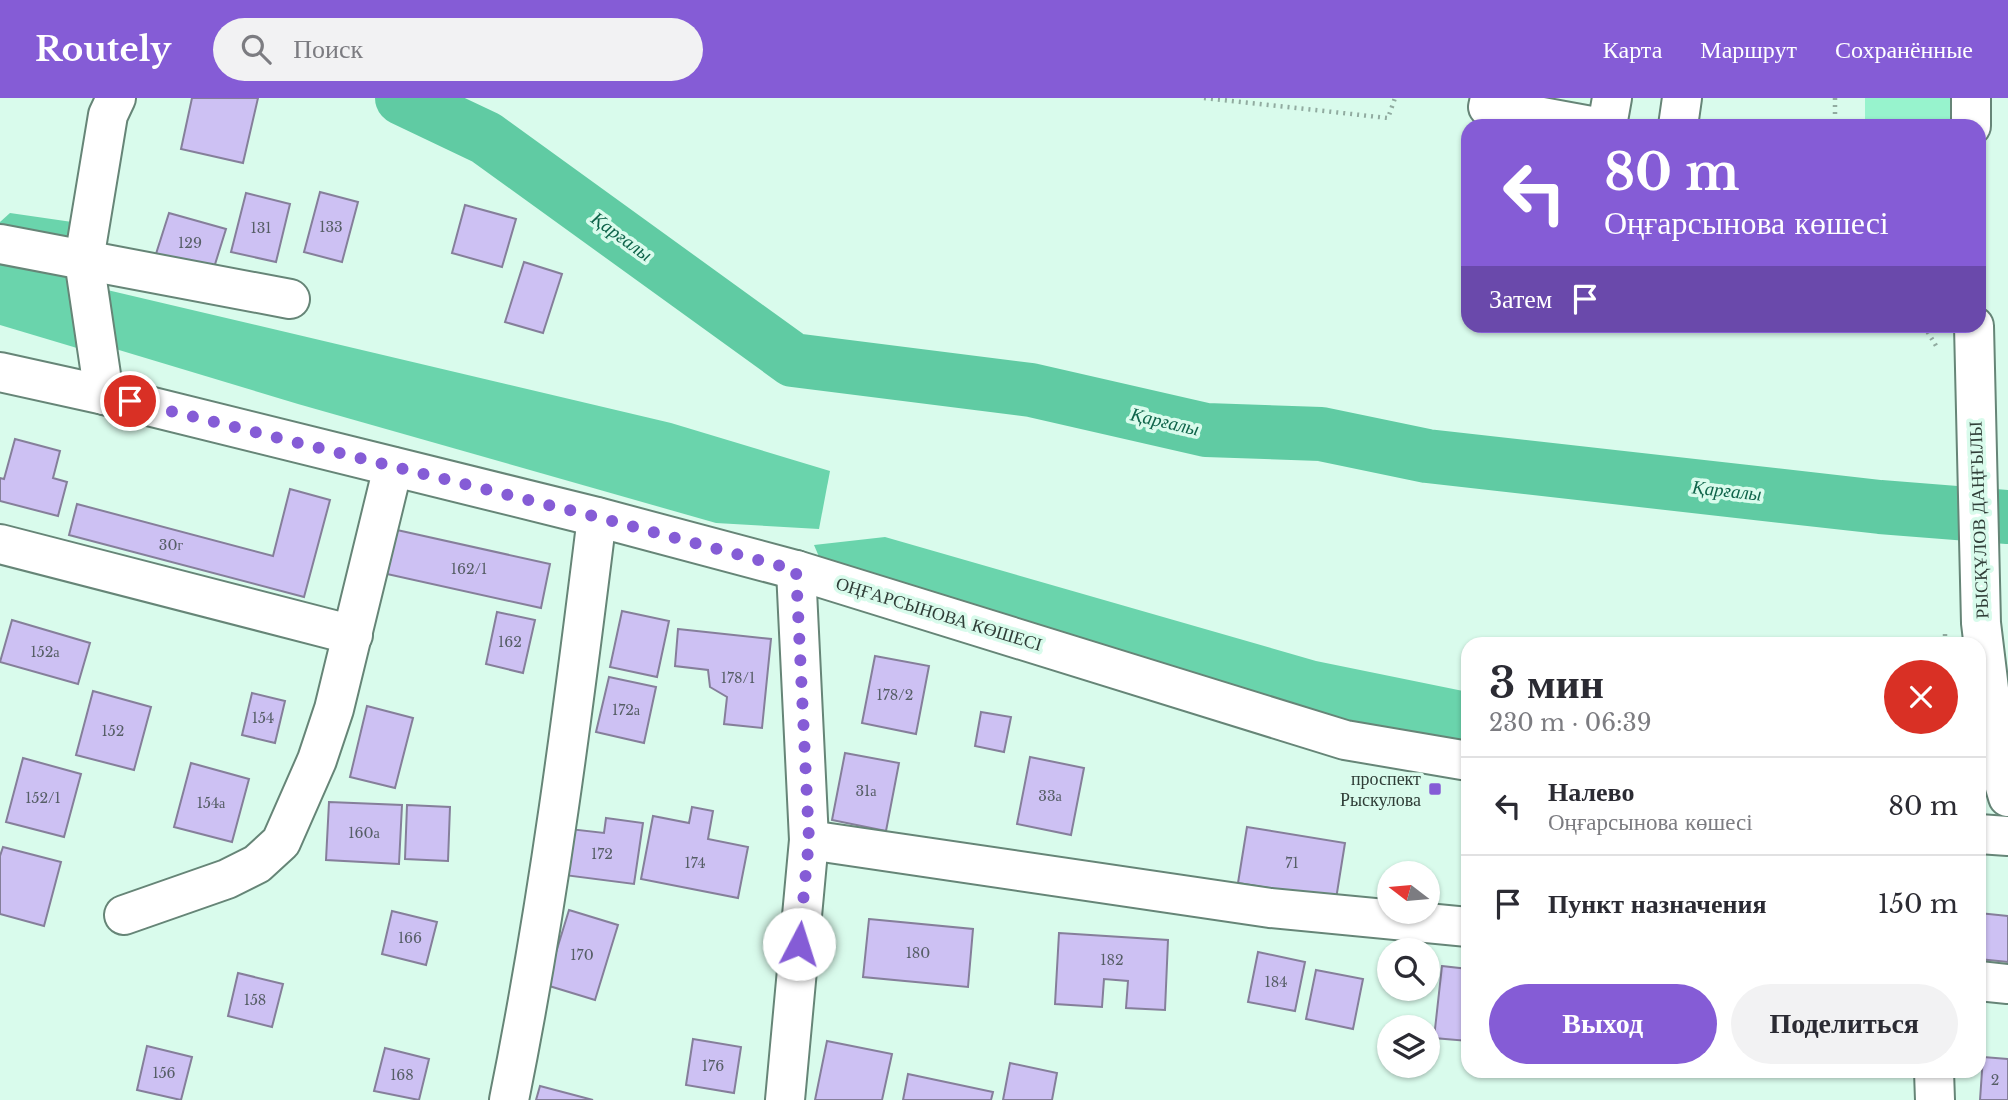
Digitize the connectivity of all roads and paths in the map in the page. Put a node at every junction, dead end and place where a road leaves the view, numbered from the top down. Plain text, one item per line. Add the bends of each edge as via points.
1 (116, 98) edge
2 (1204, 98) edge
3 (1395, 98) edge
4 (1489, 98) edge
5 (1612, 98) edge
6 (1682, 98) edge
7 (1835, 98) edge
8 (1971, 98) edge
9 (1553, 119) edge
10 (1608, 119) edge
11 (1679, 119) edge
12 (1835, 119) edge
13 (1971, 119) edge
14 (0, 244) edge
15 (84, 260) junction
16 (290, 299) dead end
17 (1928, 333) edge
18 (1974, 333) edge
19 (1938, 348) dead end
20 (0, 372) edge
21 (104, 395) junction
22 (393, 467) junction
23 (597, 517) junction
24 (0, 544) edge
25 (796, 570) junction
26 (1979, 634) edge
27 (353, 635) junction
28 (1986, 682) edge
29 (1461, 760) edge
30 (2008, 797) edge
31 (1986, 834) edge
32 (2008, 836) edge
33 (809, 840) junction
34 (124, 915) dead end
35 (1461, 927) edge
36 (1986, 982) edge
37 (2008, 985) edge
38 (1934, 1078) edge
39 (509, 1100) edge
40 (785, 1100) edge
41 (1935, 1100) edge

1 - 15 street via 108,115
2 - 3 path via 1388,118
4 - 9 street via 1488,107
5 - 10 street
6 - 11 street
7 - 12 path
8 - 13 street
14 - 15 street
15 - 16 street
15 - 21 street
17 - 19 path
18 - 26 street, РЫСҚҰЛОВ ДАҢҒЫЛЫ
20 - 21 street, ОҢҒАРСЫНОВА КӨШЕСІ
21 - 22 street, ОҢҒАРСЫНОВА КӨШЕСІ
22 - 23 street, ОҢҒАРСЫНОВА КӨШЕСІ
22 - 27 street
23 - 25 street, ОҢҒАРСЫНОВА КӨШЕСІ
23 - 39 street via 564,783
24 - 27 street
25 - 29 street, ОҢҒАРСЫНОВА КӨШЕСІ via 1345,740
25 - 33 street
27 - 34 street via 317,760 281,842 257,864 227,879
28 - 30 street, РЫСҚҰЛОВ ДАҢҒЫЛЫ
31 - 32 street
33 - 35 street via 1270,908
33 - 40 street
36 - 37 street
38 - 41 street

